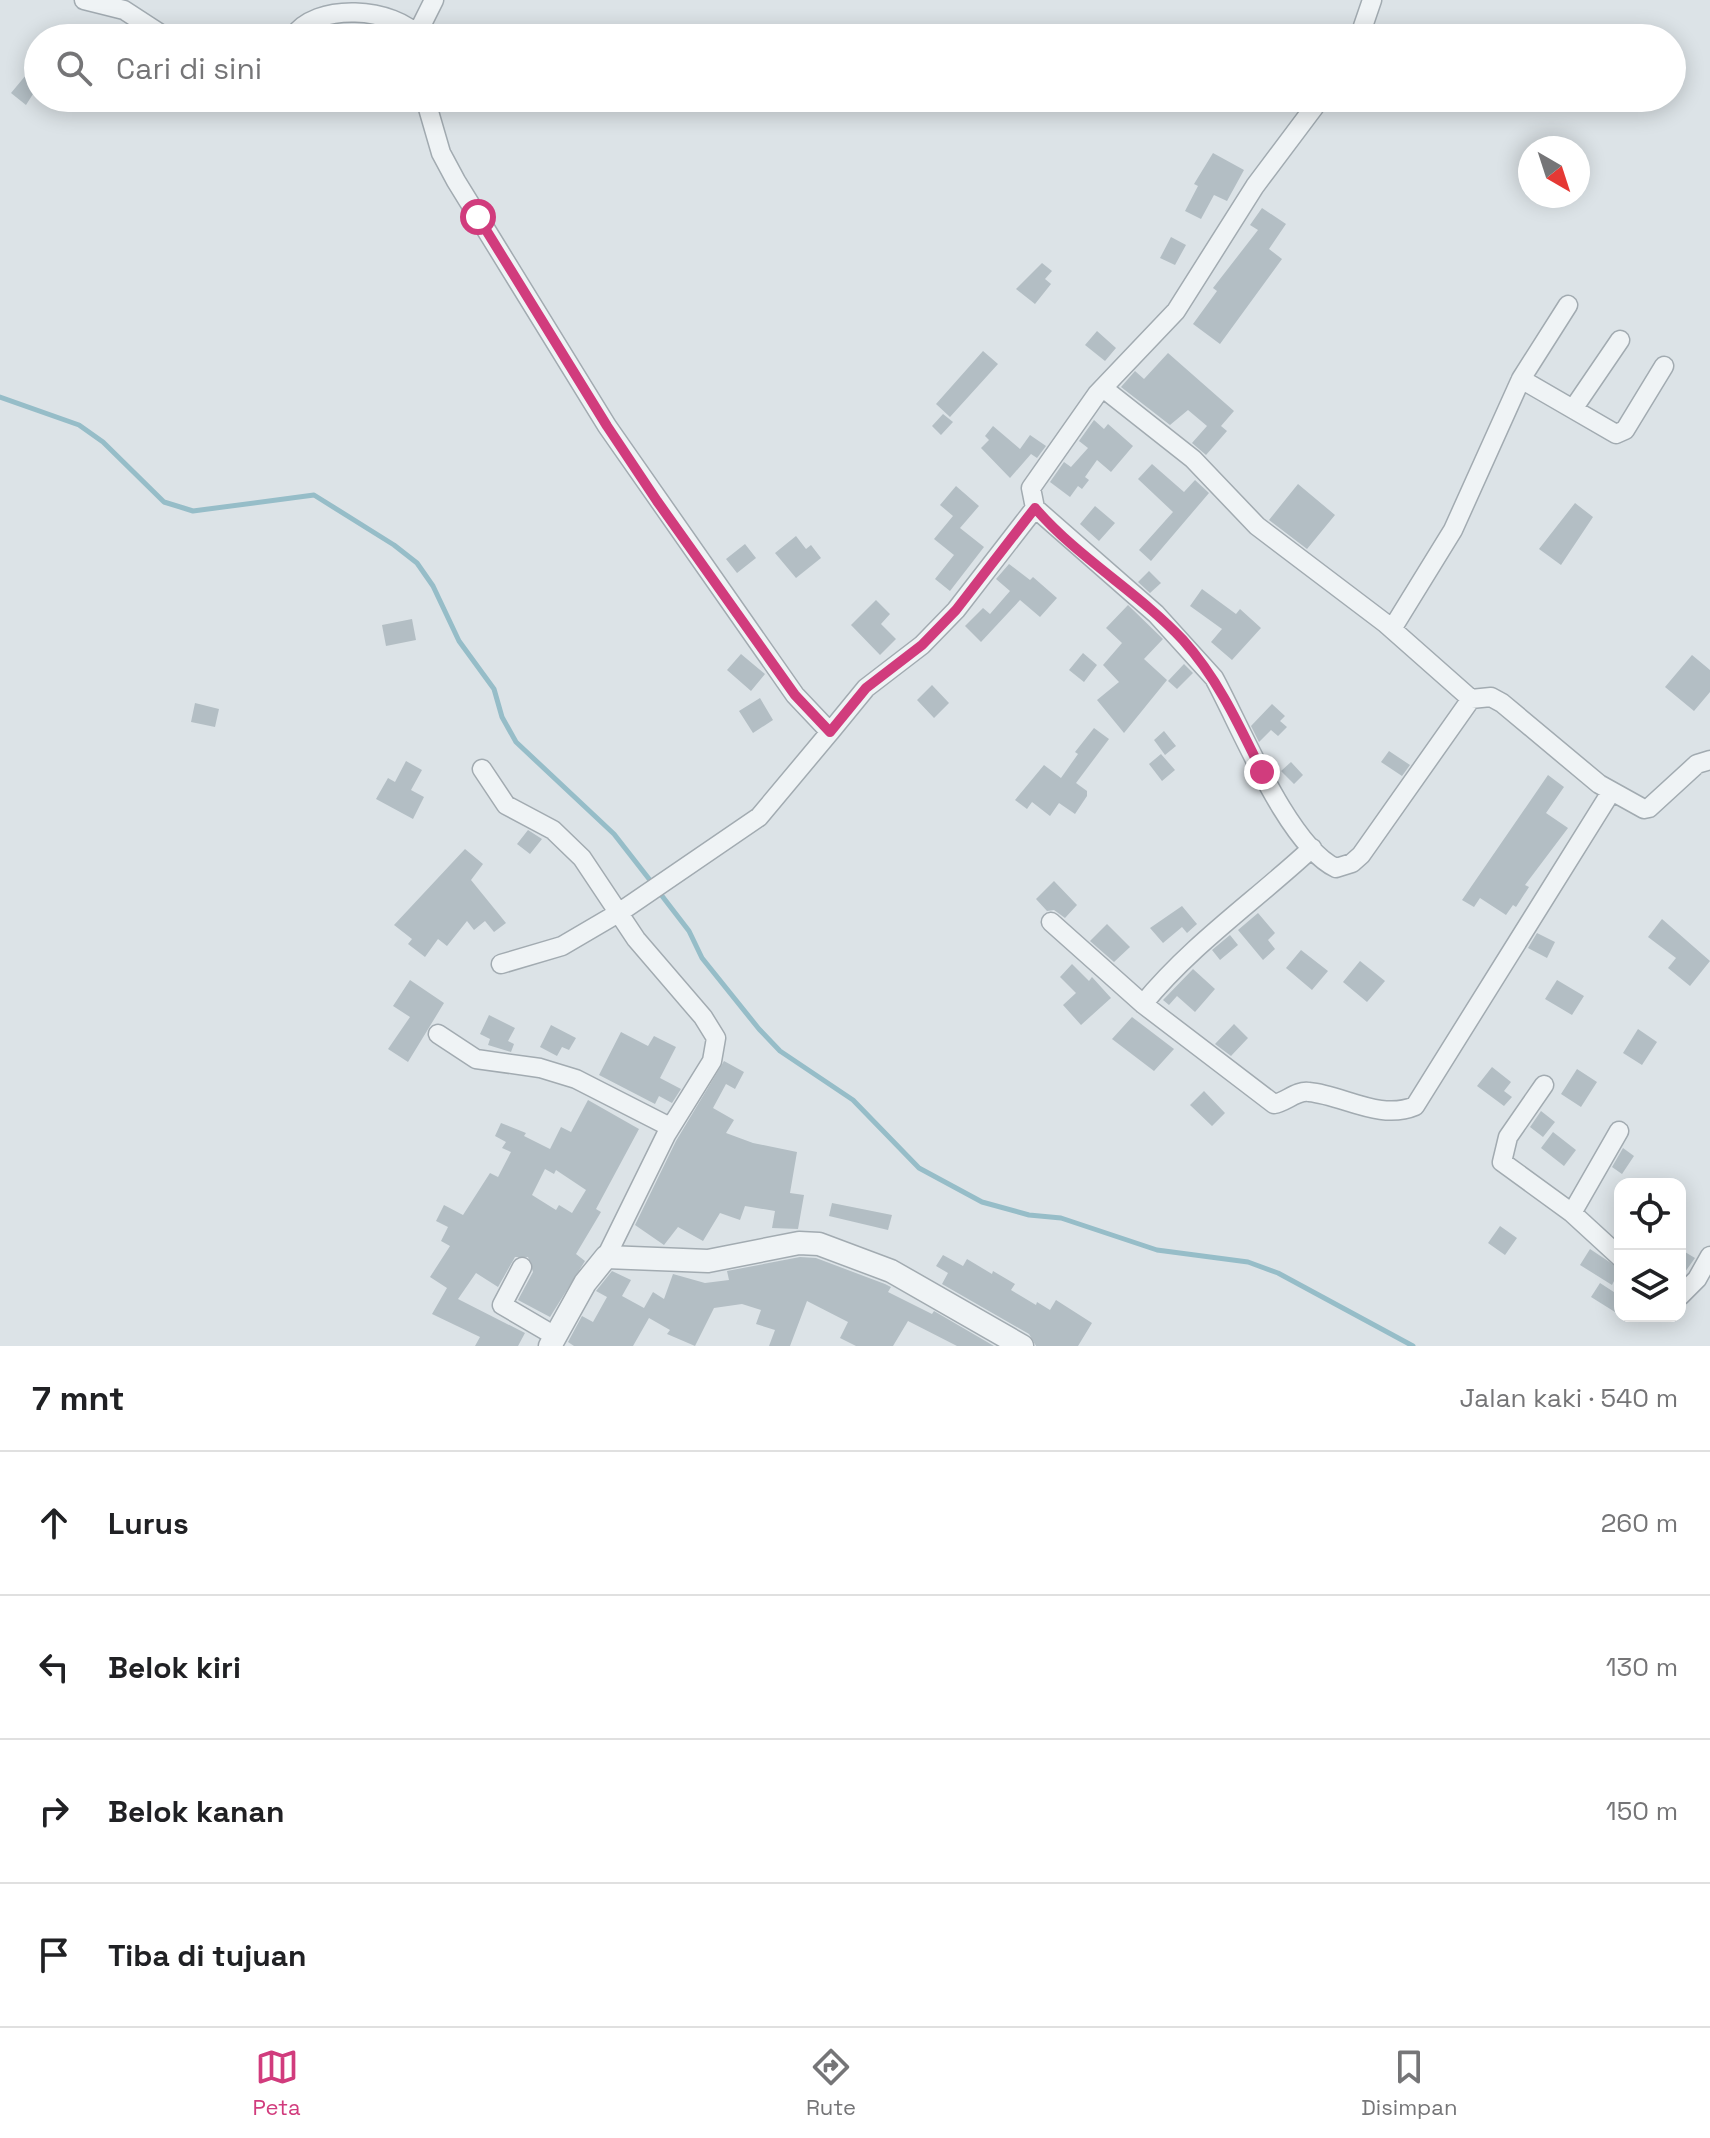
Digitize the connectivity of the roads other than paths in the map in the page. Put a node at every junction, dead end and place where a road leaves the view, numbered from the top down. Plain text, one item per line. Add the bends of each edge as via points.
1 (84, 0) edge
2 (434, 0) edge
3 (1372, 0) edge
4 (146, 24) edge
5 (305, 24) edge
6 (405, 24) edge
7 (423, 24) edge
8 (1364, 24) edge
9 (429, 112) edge
10 (1311, 112) edge
11 (1568, 305) dead end
12 (1620, 340) dead end
13 (1664, 366) dead end
14 (1521, 379) junction
15 (1103, 388) junction
16 (1573, 409) junction
17 (1035, 508) junction
18 (1392, 629) junction
19 (1471, 699) junction
20 (830, 732) junction
21 (1710, 760) edge
22 (482, 769) dead end
23 (1611, 792) junction
24 (1312, 848) junction
25 (620, 912) junction
26 (1051, 922) dead end
27 (501, 964) dead end
28 (1143, 1004) junction
29 (438, 1034) dead end
30 (1544, 1085) dead end
31 (670, 1127) junction
32 (1619, 1131) dead end
33 (1572, 1213) junction
34 (1614, 1252) edge
35 (1710, 1256) edge
36 (606, 1257) junction
37 (522, 1267) dead end
38 (1686, 1290) edge
39 (553, 1341) edge
40 (1022, 1346) edge

1 - 4 street via 124,10
2 - 7 street
3 - 8 street
5 - 6 street via 330,14 369,15
9 - 20 street via 456,181 607,426 787,685
10 - 15 street via 1176,311
11 - 14 street
12 - 16 street
13 - 16 street via 1621,433
14 - 16 street
14 - 18 street via 1453,530
15 - 17 street via 1031,488
15 - 18 street via 1193,459 1257,526
17 - 20 street via 956,610 922,645 866,688
17 - 24 street via 1156,614 1207,668 1276,797
18 - 19 street
19 - 23 street via 1491,697 1502,703
19 - 24 street via 1352,863 1336,868
20 - 25 street via 759,817
21 - 23 street via 1697,764 1649,808
22 - 25 street via 506,805 565,839
23 - 28 street via 1415,1106 1385,1110 1306,1091 1274,1104
24 - 28 street via 1199,942
25 - 27 street via 562,946
25 - 31 street via 716,1038 712,1061
26 - 28 street
29 - 31 street via 476,1059 576,1079
30 - 33 street via 1508,1137 1502,1162
31 - 36 street
32 - 33 street
33 - 34 street
35 - 38 street
36 - 39 street
36 - 40 street via 708,1261 799,1243 819,1244 891,1271
37 - 39 street via 502,1305

